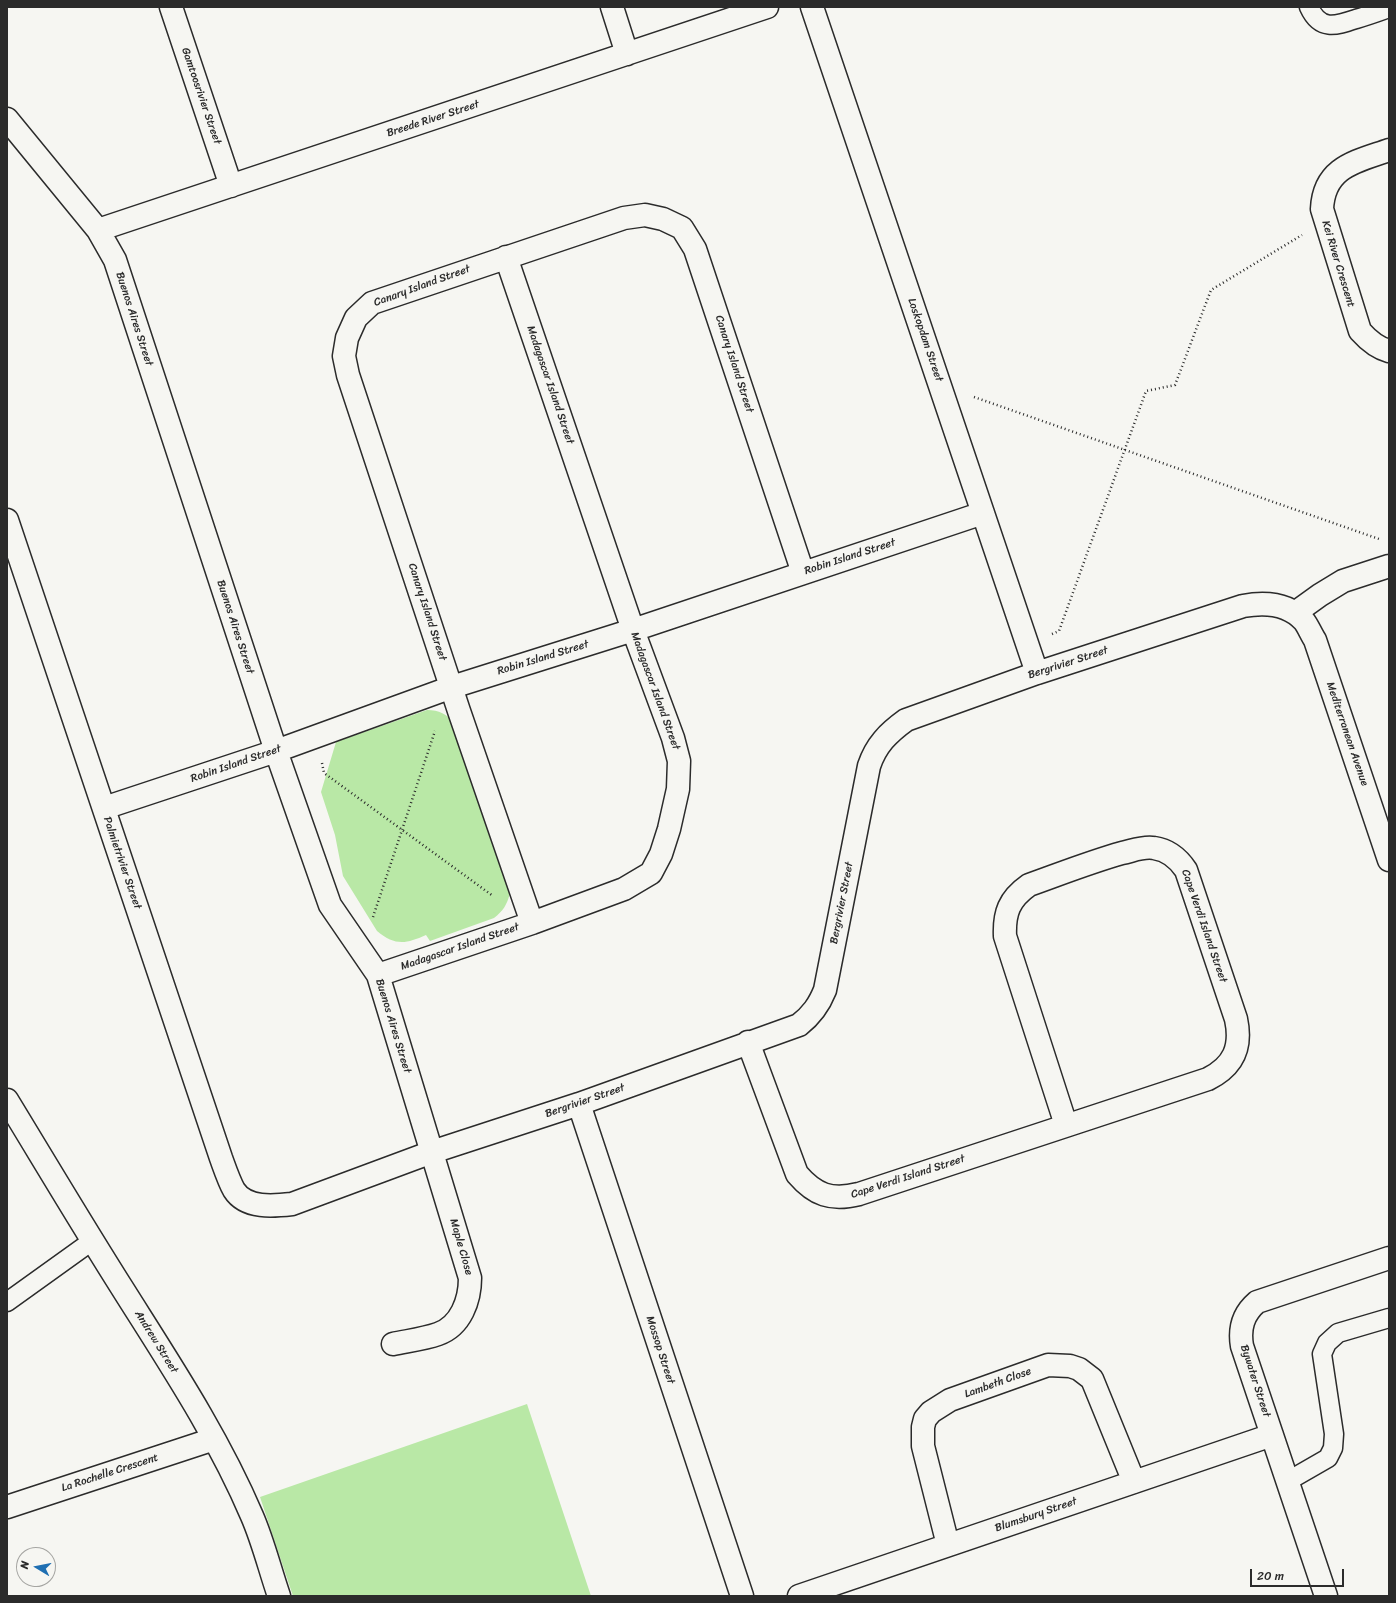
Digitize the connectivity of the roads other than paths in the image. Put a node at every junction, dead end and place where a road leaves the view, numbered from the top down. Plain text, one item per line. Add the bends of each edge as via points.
1 (171, 7) edge
2 (612, 7) edge
3 (767, 7) edge
4 (812, 7) edge
5 (1309, 7) edge
6 (1389, 8) edge
7 (627, 54) junction
8 (7, 119) edge
9 (1389, 150) edge
10 (231, 186) junction
11 (98, 230) junction
12 (506, 257) junction
13 (1389, 351) edge
14 (983, 513) junction
15 (7, 520) edge
16 (1389, 566) edge
17 (803, 573) junction
18 (1295, 613) junction
19 (633, 630) junction
20 (1037, 673) junction
21 (452, 687) junction
22 (276, 751) junction
23 (104, 808) junction
24 (1389, 860) edge
25 (532, 923) junction
26 (378, 975) junction
27 (748, 1042) junction
28 (7, 1100) edge
29 (578, 1104) junction
30 (1066, 1126) junction
31 (432, 1152) junction
32 (247, 1201) joint
33 (92, 1241) junction
34 (1389, 1258) edge
35 (7, 1302) edge
36 (1389, 1318) edge
37 (393, 1344) dead end
38 (1272, 1435) junction
39 (214, 1439) junction
40 (1288, 1481) junction
41 (1134, 1482) junction
42 (7, 1507) edge
43 (948, 1545) junction
44 (279, 1596) edge
45 (742, 1596) edge
46 (799, 1596) edge
47 (1326, 1596) edge

1 - 10 street, Gamtoosrivier Street
2 - 7 street
3 - 7 street, Breede River Street
4 - 14 street, Loskopdam Street
5 - 6 lane via 1319,22 1328,25 1338,25
7 - 10 street, Breede River Street
8 - 11 street, Buenos Aires Street
9 - 13 street, Kei River Crescent via 1340,169 1332,178 1323,198 1322,209 1360,330 1376,346
10 - 11 street, Breede River Street
11 - 22 street, Buenos Aires Street via 115,260
12 - 17 street, Canary Island Street via 624,218 645,215 663,219 682,228 695,249
12 - 19 street, Madagascar Island Street
12 - 21 street, Canary Island Street via 372,303 356,318 347,338 344,356 348,375
14 - 17 street, Robin Island Street
14 - 20 street, Loskopdam Street
15 - 23 street, Palmietrivier Street
16 - 18 street via 1343,582
17 - 19 street, Robin Island Street
18 - 20 street, Bergrivier Street via 1269,603 1243,606
18 - 24 street, Mediterranean Avenue via 1305,622 1315,640
19 - 21 street, Robin Island Street
19 - 25 street, Madagascar Island Street via 679,761 678,789 661,854 650,873 624,889
20 - 27 street, Bergrivier Street via 906,720 891,730 880,743 869,766 821,1001 815,1011 799,1025
21 - 22 street, Robin Island Street
21 - 25 street, Canary Island Street
22 - 23 street, Robin Island Street
22 - 26 street, Buenos Aires Street via 330,905
23 - 32 street, Palmietrivier Street via 221,1158 235,1191
25 - 26 street, Madagascar Island Street
26 - 31 street, Buenos Aires Street
27 - 29 street, Bergrivier Street
27 - 30 street, Cape Verdi Island Street via 797,1174 806,1185 819,1193 833,1197 859,1194
28 - 33 street, Andrew Street
29 - 31 street, Bergrivier Street
29 - 45 street, Mossop Street
30 - 30 street, Cape Verdi Island Street via 1208,1079 1227,1066 1236,1051 1239,1032 1236,1019 1186,870 1181,862 1165,851 1143,848 1102,859 1029,885 1019,892 1007,913 1005,936
31 - 32 street, Bergrivier Street via 292,1204 269,1206
31 - 37 street, Maple Close via 470,1278 468,1302 463,1312 439,1334
33 - 35 lane
33 - 39 street, Andrew Street via 189,1394
34 - 38 street, Bywater Street via 1257,1302 1250,1309 1241,1326 1240,1336
36 - 40 lane via 1338,1333 1327,1343 1322,1354 1334,1434 1333,1448 1328,1458
38 - 40 street, Bywater Street
38 - 41 street, Blumsbury Street
39 - 42 street, La Rochelle Crescent
39 - 44 street, Andrew Street via 253,1518
40 - 47 street, Bywater Street
41 - 43 street, Blumsbury Street
41 - 43 street, Lambeth Close via 1092,1379 1070,1366 1048,1365 950,1400 930,1412 925,1419 922,1446
43 - 46 street, Blumsbury Street

